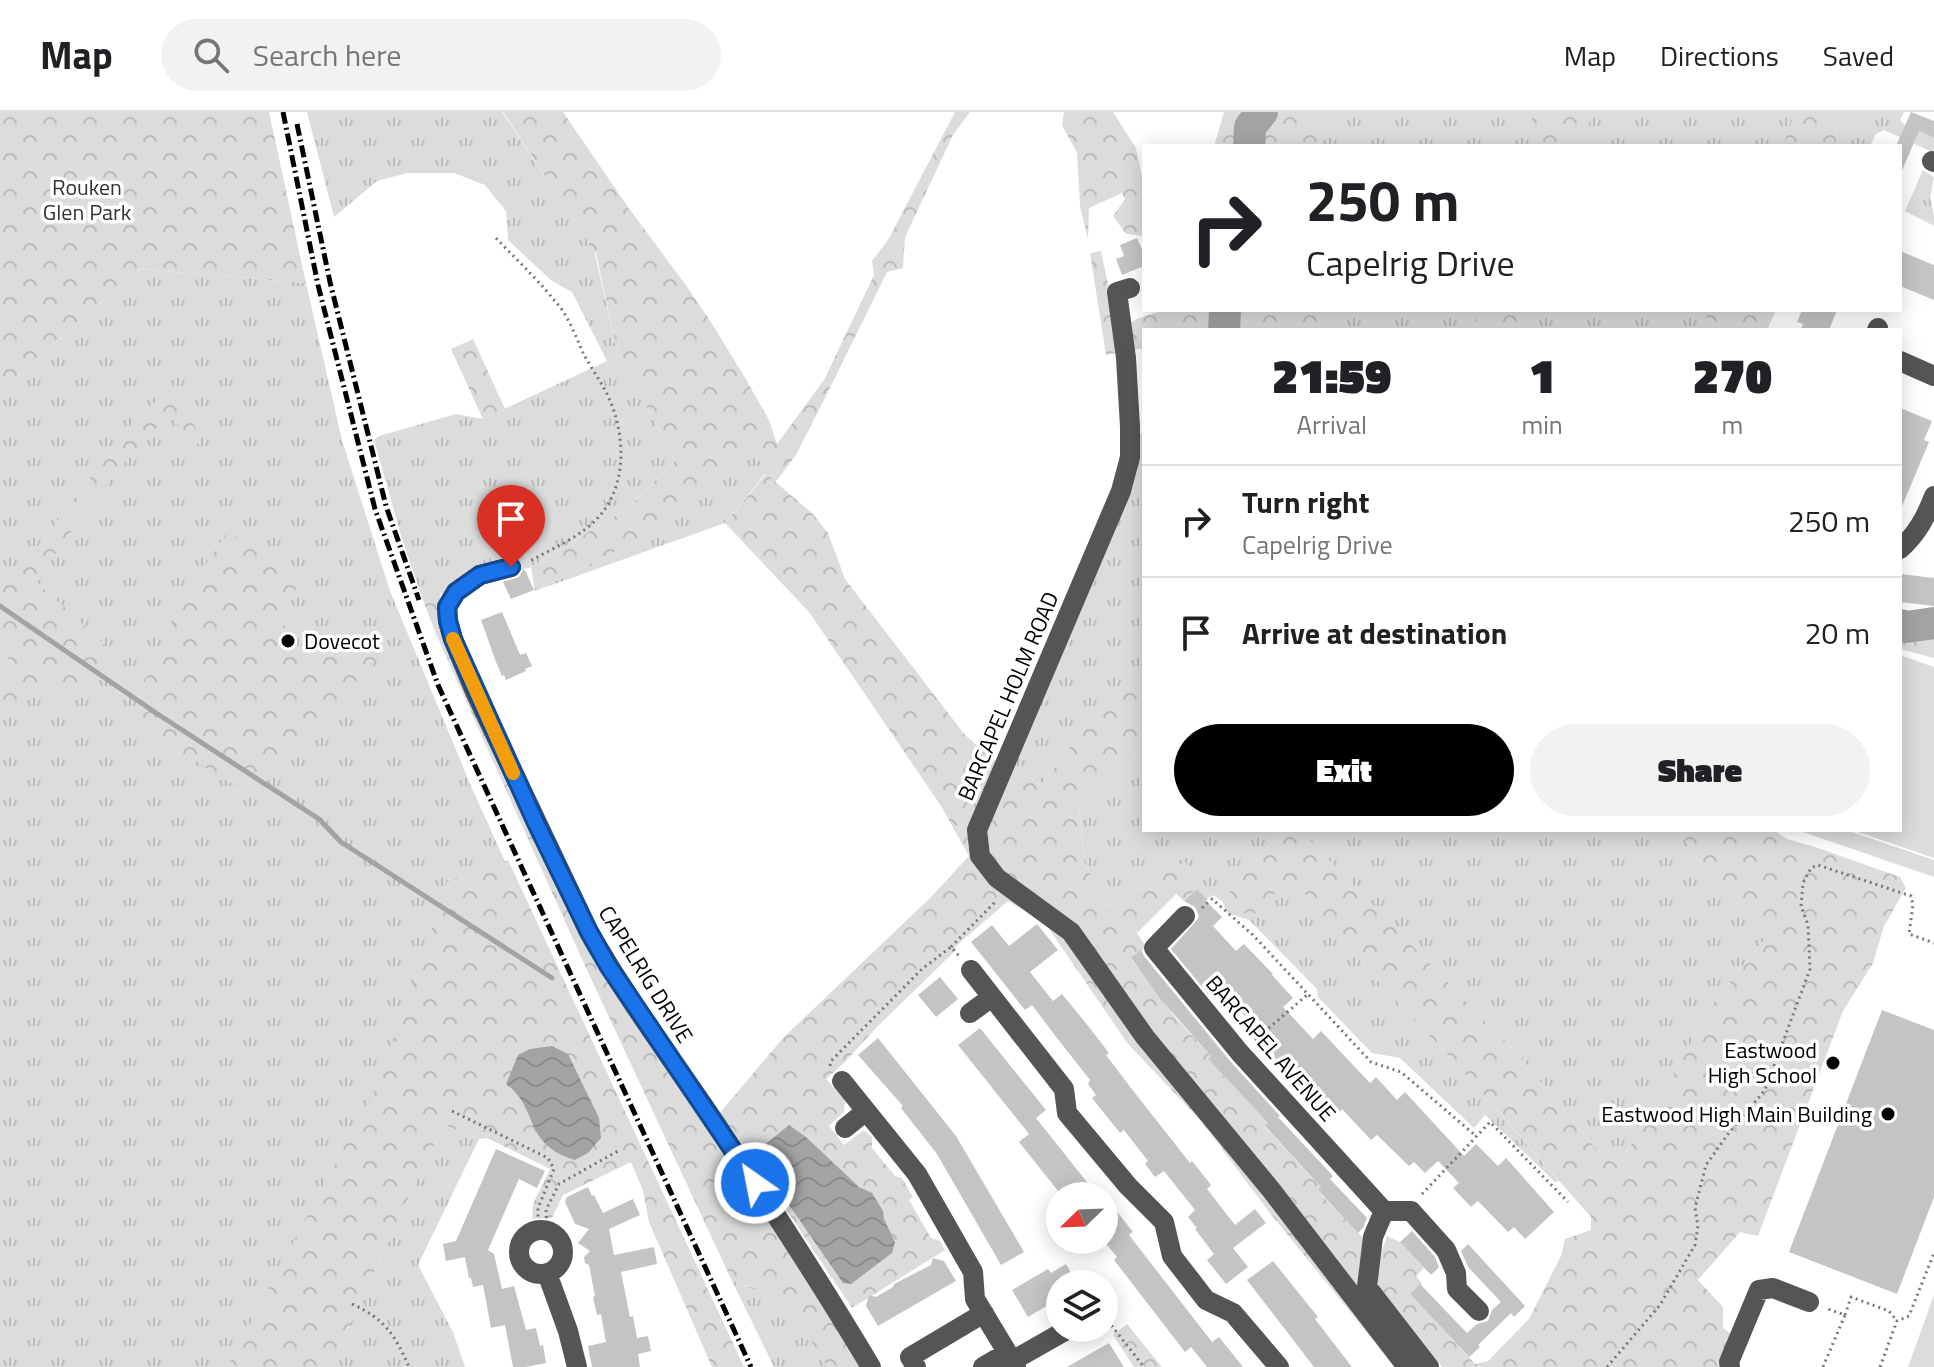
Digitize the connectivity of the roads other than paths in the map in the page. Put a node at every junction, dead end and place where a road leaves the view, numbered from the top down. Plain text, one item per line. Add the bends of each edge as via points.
1 (1130, 288) dead end
2 (1902, 362) edge
3 (1934, 376) edge
4 (1934, 496) edge
5 (1902, 547) edge
6 (511, 567) road end
7 (1185, 916) road end
8 (971, 970) road end
9 (992, 997) junction
10 (970, 1013) dead end
11 (842, 1081) dead end
12 (866, 1111) junction
13 (845, 1128) dead end
14 (1384, 1211) junction
15 (547, 1273) junction
16 (1809, 1302) road end
17 (1479, 1311) dead end
18 (984, 1313) junction
19 (1046, 1341) edge
20 (1012, 1360) edge
21 (577, 1367) edge
22 (871, 1367) edge
23 (916, 1367) edge
24 (983, 1367) edge
25 (1279, 1367) edge
26 (1407, 1367) edge
27 (1429, 1367) edge
28 (1730, 1367) edge

1 - 26 street, BARCAPEL HOLM ROAD via 1117,292 1130,457 1121,491 977,830 980,856 997,878 1071,932 1145,1037
2 - 3 street
4 - 5 street via 1913,538
6 - 22 street, CAPELRIG DRIVE via 480,575 456,592 447,607 453,639 475,692 609,967 772,1208
7 - 14 street, BARCAPEL AVENUE via 1154,948 1240,1053
8 - 9 street
9 - 10 street
9 - 25 street via 1064,1089 1067,1113 1164,1222 1172,1256 1206,1300 1233,1313
11 - 12 street
12 - 13 street
12 - 18 street via 917,1174 973,1272 975,1299
14 - 17 street via 1411,1211 1446,1250 1457,1289
14 - 27 street via 1373,1237 1367,1287
15 - 15 street via 533,1273 522,1264 519,1250 525,1237 542,1230 557,1236 563,1246 563,1258
15 - 21 street
16 - 28 street via 1773,1288 1759,1290
18 - 20 street
18 - 23 street via 910,1357
19 - 20 street
20 - 24 street

